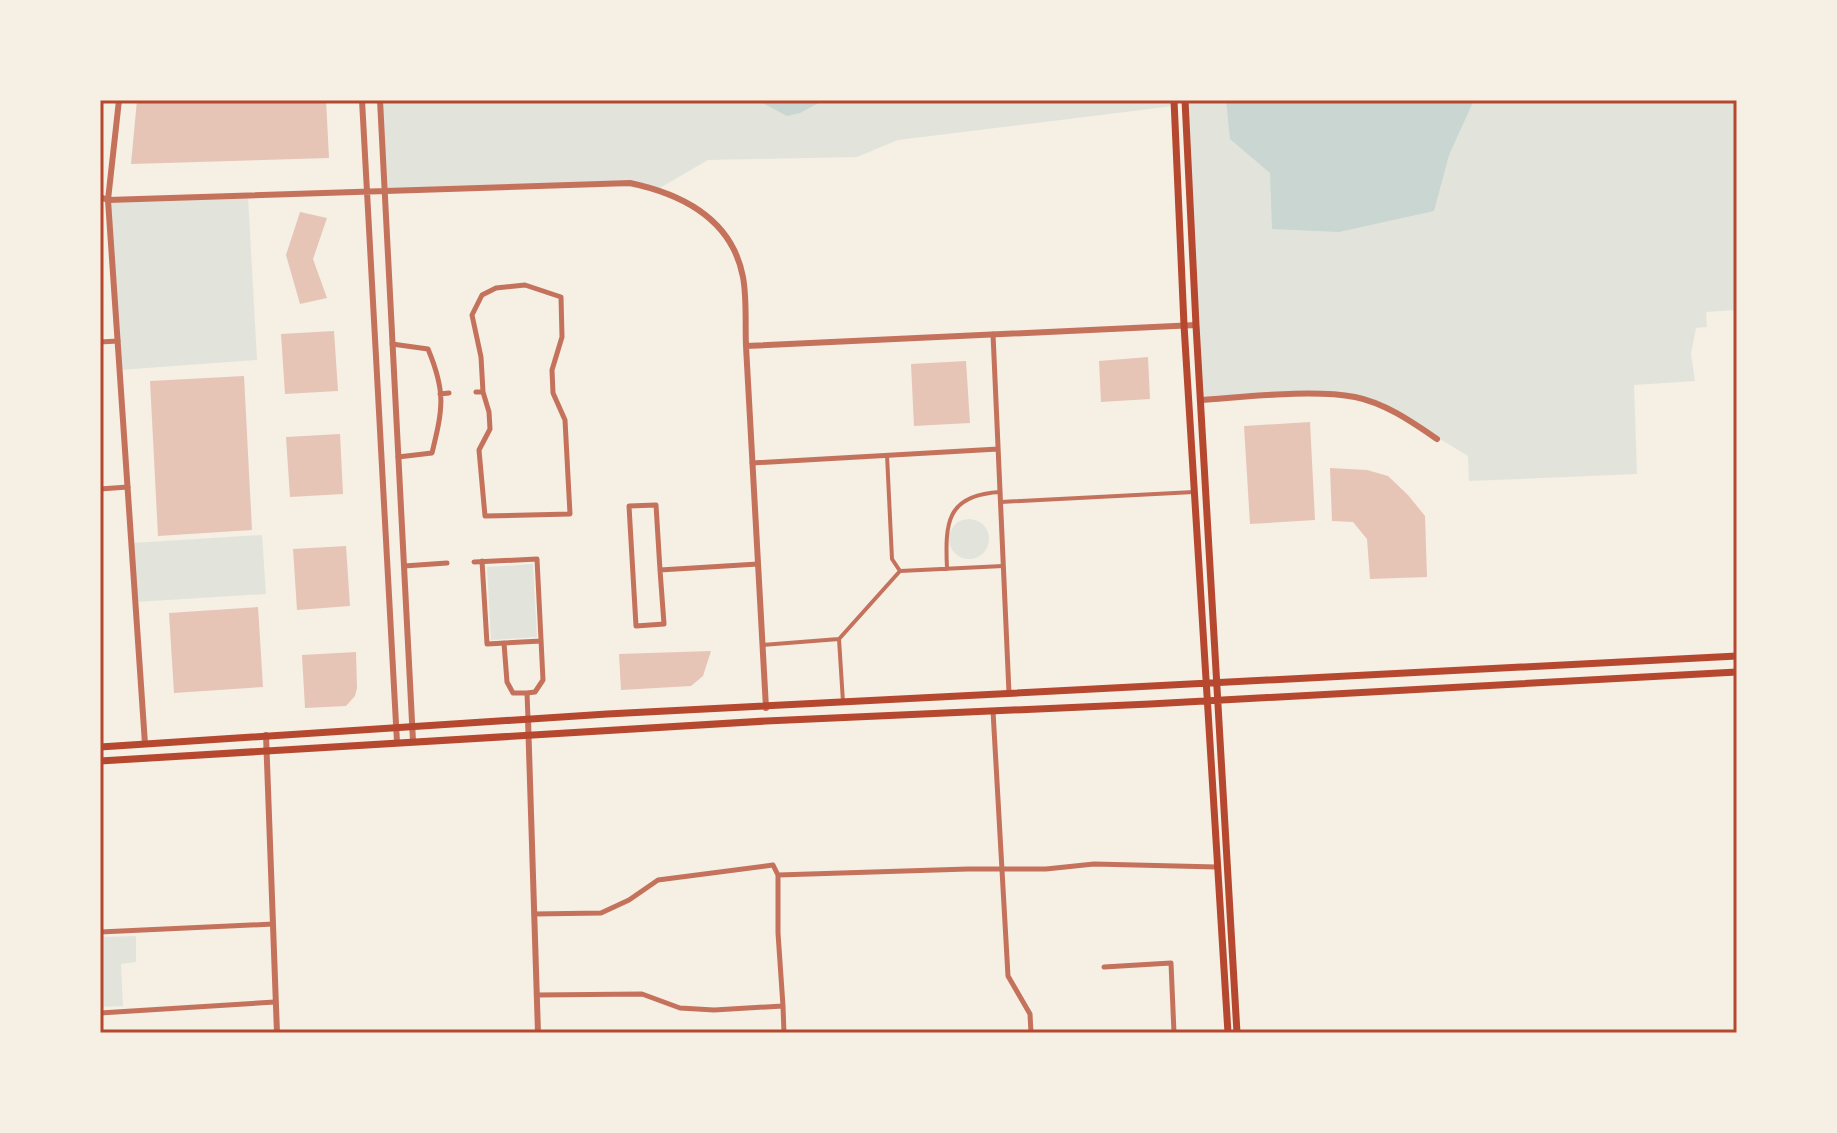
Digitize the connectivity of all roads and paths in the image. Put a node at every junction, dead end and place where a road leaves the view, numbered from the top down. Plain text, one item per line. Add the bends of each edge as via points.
1 (119, 100) edge
2 (362, 100) edge
3 (380, 100) edge
4 (1174, 100) edge
5 (1185, 100) edge
6 (368, 193) junction
7 (385, 193) junction
8 (100, 197) edge
9 (108, 200) junction
10 (1184, 325) junction
11 (1196, 325) junction
12 (993, 334) junction
13 (118, 341) junction
14 (100, 342) edge
15 (392, 344) junction
16 (746, 346) junction
17 (480, 392) joint
18 (449, 393) dead end
19 (440, 394) junction
20 (1200, 400) junction
21 (1437, 439) dead end
22 (998, 449) junction
23 (887, 455) junction
24 (397, 457) junction
25 (752, 463) junction
26 (128, 487) junction
27 (100, 489) edge
28 (1000, 492) junction
29 (1194, 492) junction
30 (1001, 502) junction
31 (482, 561) junction
32 (474, 562) dead end
33 (447, 563) dead end
34 (758, 564) junction
35 (403, 566) junction
36 (1003, 566) junction
37 (947, 569) junction
38 (660, 570) junction
39 (900, 571) junction
40 (839, 639) junction
41 (541, 641) junction
42 (504, 643) junction
43 (762, 645) junction
44 (1737, 656) edge
45 (1737, 672) edge
46 (1216, 683) junction
47 (1206, 684) junction
48 (527, 693) junction
49 (1009, 694) junction
50 (1217, 699) junction
51 (1207, 700) junction
52 (843, 704) junction
53 (766, 708) junction
54 (993, 711) junction
55 (528, 719) junction
56 (412, 725) junction
57 (397, 726) junction
58 (266, 735) junction
59 (529, 735) junction
60 (413, 741) junction
61 (397, 742) junction
62 (145, 744) junction
63 (100, 747) edge
64 (267, 751) junction
65 (100, 761) edge
66 (1217, 867) junction
67 (1003, 869) junction
68 (778, 875) junction
69 (534, 914) junction
70 (273, 924) junction
71 (100, 932) edge
72 (1104, 967) dead end
73 (537, 995) junction
74 (275, 1002) junction
75 (783, 1006) junction
76 (100, 1013) edge
77 (277, 1033) edge
78 (538, 1033) edge
79 (784, 1033) edge
80 (1031, 1033) edge
81 (1174, 1033) edge
82 (1228, 1033) edge
83 (1237, 1033) edge

1 - 9 street
2 - 6 street
3 - 7 street
4 - 10 main road
5 - 11 main road
6 - 7 street
6 - 9 street
6 - 57 street
7 - 15 street
7 - 16 street via 615,183 658,189 703,211 728,237 742,276
8 - 9 street
9 - 13 street
10 - 11 street
10 - 12 street
10 - 29 main road
11 - 20 main road
12 - 16 street
12 - 22 street
13 - 14 street
13 - 26 street
15 - 19 street via 428,349
15 - 24 street
16 - 25 street
17 - 17 street via 490,429 479,450 485,516 570,514 565,420 553,393 552,370 562,337 561,297 525,285 482,295 472,315 481,357
18 - 19 street
19 - 24 street via 443,412 432,453
20 - 21 street via 1354,397 1381,406
20 - 46 main road
22 - 23 street
22 - 28 street
23 - 25 street
23 - 39 street via 892,559
24 - 35 street
25 - 34 street
26 - 27 street
26 - 62 street
28 - 30 street
28 - 37 street via 965,500 952,511 946,533
29 - 30 street
29 - 47 main road
30 - 36 street
31 - 32 street
31 - 41 street via 537,559
31 - 42 street via 487,644
33 - 35 street
34 - 38 street
34 - 43 street
35 - 56 street
36 - 37 street
36 - 49 street
37 - 39 street
38 - 38 street via 656,505 629,506 636,626 664,624
39 - 40 street
40 - 43 street
40 - 52 street
41 - 42 street
41 - 48 street via 543,680 535,692
42 - 48 street via 507,682 513,693
43 - 53 street
44 - 46 main road
45 - 50 main road
46 - 47 main road
46 - 50 main road
47 - 49 main road
47 - 51 main road
48 - 55 street
49 - 52 main road
50 - 51 main road
50 - 83 main road
51 - 54 main road
51 - 66 main road
52 - 53 main road
53 - 55 main road
54 - 59 main road
54 - 67 street
55 - 56 main road
55 - 59 street
56 - 57 main road
56 - 60 street
57 - 58 main road
57 - 61 street
58 - 62 main road
58 - 64 street
59 - 60 main road
59 - 69 street
60 - 61 main road
61 - 64 main road
62 - 63 main road
64 - 65 main road
64 - 70 street
66 - 67 street via 1094,864
66 - 82 main road
67 - 68 street
67 - 80 street via 1008,976 1030,1014
68 - 69 street via 773,865 695,874 658,880 601,913
68 - 75 street
69 - 73 street
70 - 71 street
70 - 74 street
72 - 81 street via 1171,963
73 - 75 street via 642,994 680,1008 714,1010
73 - 78 street
74 - 76 street
74 - 77 street
75 - 79 street

